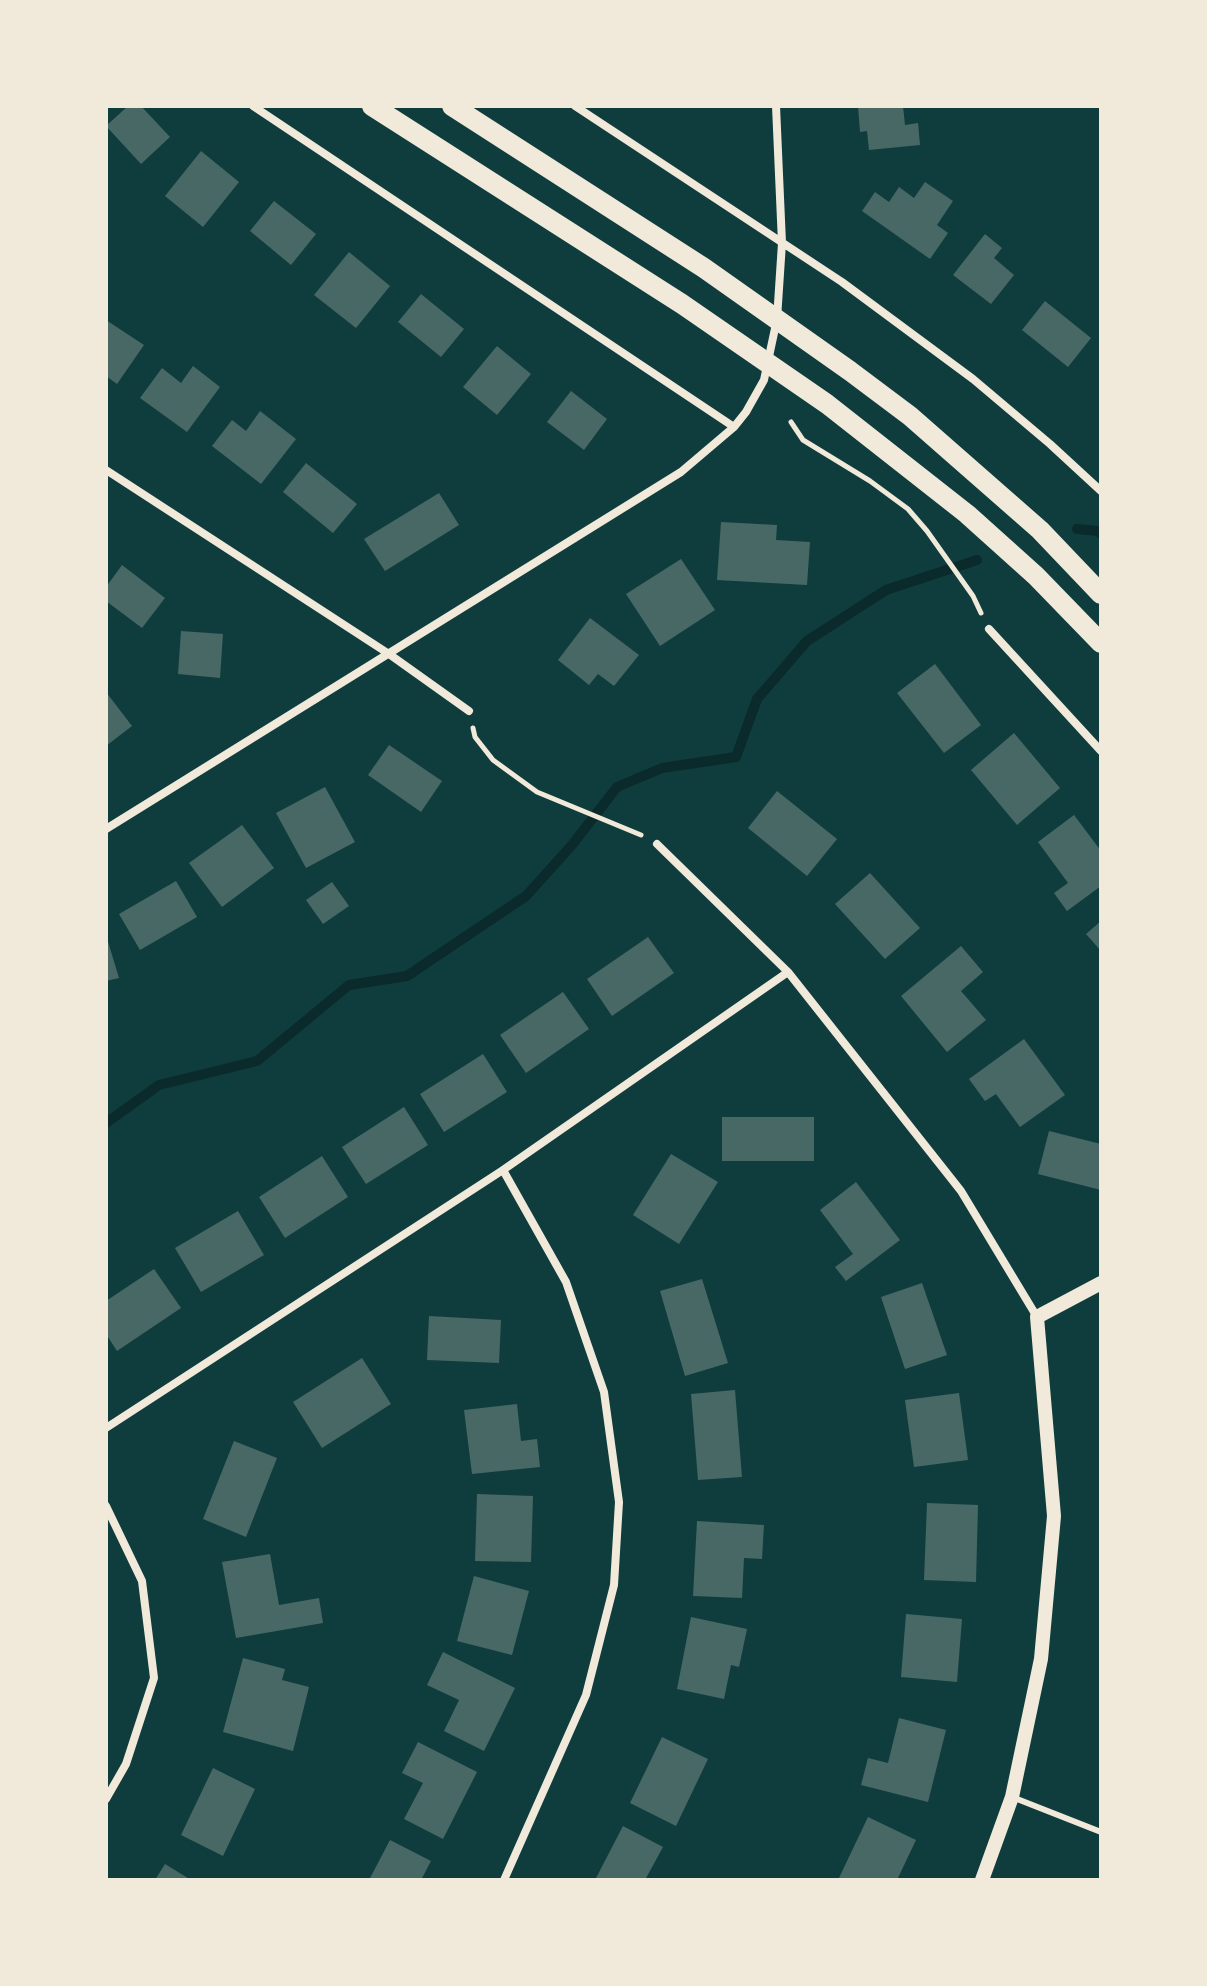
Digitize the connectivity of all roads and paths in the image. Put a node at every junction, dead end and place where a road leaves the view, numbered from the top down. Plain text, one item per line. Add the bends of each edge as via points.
1 (253, 106) edge
2 (372, 106) edge
3 (452, 106) edge
4 (575, 106) edge
5 (776, 106) edge
6 (782, 243) junction
7 (777, 319) junction
8 (769, 363) junction
9 (791, 422) dead end
10 (734, 427) junction
11 (106, 470) edge
12 (1101, 491) edge
13 (1101, 594) edge
14 (973, 596) dead end
15 (989, 629) dead end
16 (1101, 643) edge
17 (389, 654) junction
18 (469, 711) joint
19 (1101, 751) edge
20 (106, 829) edge
21 (632, 829) dead end
22 (657, 844) dead end
23 (788, 972) junction
24 (503, 1170) junction
25 (1101, 1283) edge
26 (1037, 1317) junction
27 (106, 1428) edge
28 (106, 1506) edge
29 (1012, 1797) junction
30 (106, 1799) edge
31 (1101, 1832) edge
32 (504, 1880) edge
33 (982, 1880) edge

1 - 10 street
2 - 8 main road
3 - 7 main road
4 - 6 street
5 - 6 street
6 - 7 street
6 - 12 street via 973,379
7 - 8 street
7 - 13 main road via 942,443 1040,530
8 - 10 street via 755,398
8 - 16 main road via 967,514
9 - 14 path via 803,440 908,509
10 - 17 street via 681,472
11 - 17 street
15 - 19 street
17 - 18 street
17 - 20 street
18 - 21 path via 475,737 493,760 537,792
22 - 23 street
23 - 24 street
23 - 26 street via 961,1191
24 - 27 street
24 - 32 street via 566,1282 604,1392 619,1502 614,1585 586,1695
25 - 26 street
26 - 29 street via 1054,1516 1041,1659
28 - 30 street via 142,1581 154,1678 126,1764
29 - 31 lane
29 - 33 street

